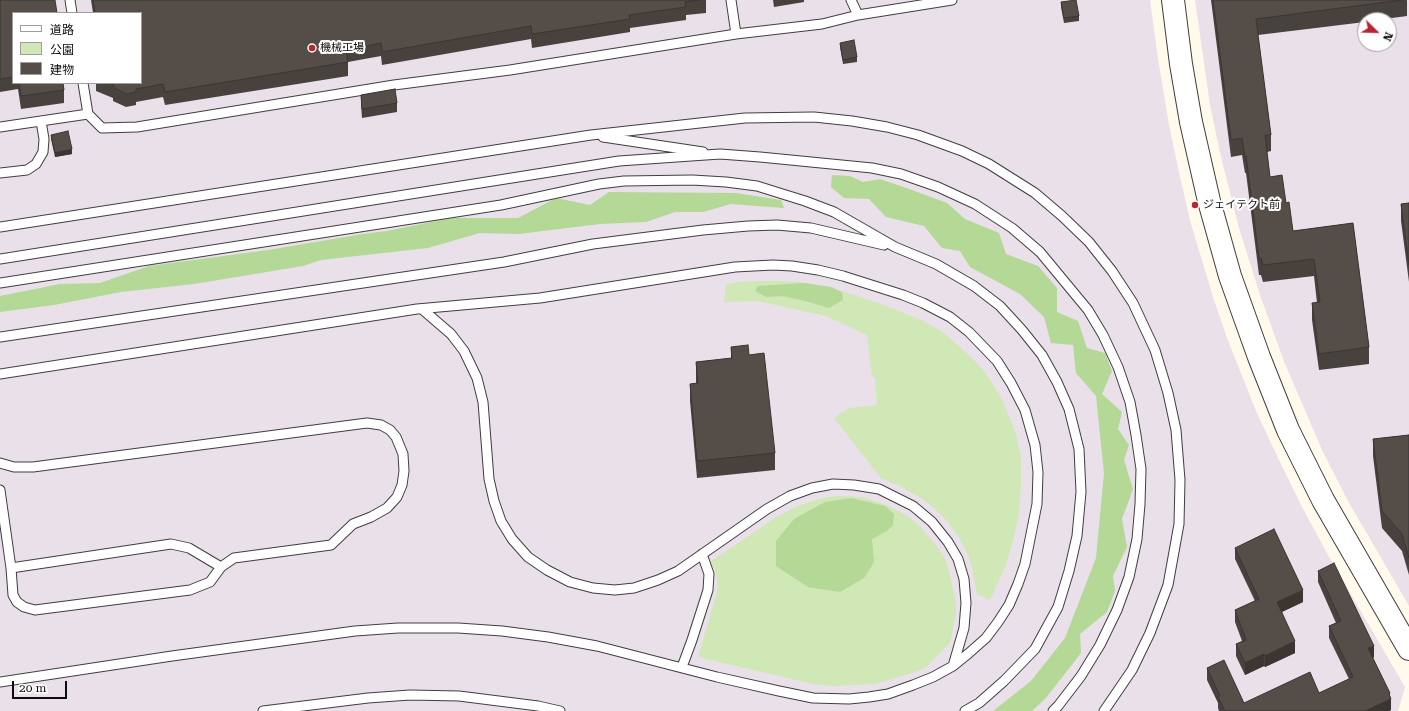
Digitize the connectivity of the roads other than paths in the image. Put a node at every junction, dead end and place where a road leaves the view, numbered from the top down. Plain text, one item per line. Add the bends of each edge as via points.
1 (70, 0) edge
2 (731, 0) edge
3 (851, 0) edge
4 (952, 0) edge
5 (1172, 0) edge
6 (72, 12) edge
7 (858, 15) junction
8 (736, 34) junction
9 (83, 84) edge
10 (88, 114) junction
11 (41, 121) junction
12 (0, 127) edge
13 (591, 135) junction
14 (720, 154) junction
15 (0, 174) edge
16 (0, 227) edge
17 (895, 247) junction
18 (0, 258) edge
19 (0, 282) edge
20 (422, 309) junction
21 (0, 337) edge
22 (0, 374) edge
23 (0, 463) edge
24 (0, 490) edge
25 (702, 554) junction
26 (221, 567) junction
27 (11, 568) junction
28 (1409, 649) edge
29 (953, 666) junction
30 (682, 667) junction
31 (0, 682) edge
32 (263, 711) edge
33 (560, 711) edge
34 (965, 711) edge
35 (1053, 711) edge
36 (1104, 711) edge

1 - 6 lane
2 - 8 lane
3 - 7 lane
4 - 7 lane
5 - 28 street via 1191,122 1209,201 1230,276 1258,357 1288,430 1323,500
7 - 8 lane via 822,24
8 - 10 lane via 137,127 102,128
9 - 10 lane
10 - 11 lane
11 - 12 lane
11 - 15 lane via 43,152 36,164 27,170
13 - 14 lane
13 - 16 lane
13 - 36 lane via 745,118 814,117 887,127 943,143 989,164 1035,193 1089,242 1133,303 1155,350 1176,430 1180,480 1179,524 1168,585 1147,640 1132,670
14 - 18 lane via 619,161
14 - 35 lane via 872,168 901,174 975,204 1012,228 1040,252 1088,310 1103,335 1130,402 1136,435 1141,469 1137,539 1129,577 1100,645 1081,676
17 - 19 lane via 834,212 758,186 692,180 624,181 493,206
17 - 21 lane via 811,228 748,226 703,230 593,244 504,262
17 - 34 lane via 936,264 974,286 1000,306 1022,330 1042,355 1057,382 1069,409 1079,449 1081,492 1077,536 1058,607 1035,649 1004,682
20 - 22 lane
20 - 25 lane via 451,334 464,351 477,378 483,402 494,501 501,521 528,557 570,582 616,590 634,588 658,580 678,571
20 - 29 lane via 540,298 735,267 773,265 818,270 843,276 903,295 950,317 983,345 1011,383 1031,428 1038,472 1037,504 1030,542 1009,605 986,638
23 - 26 lane via 14,467 33,467 368,423 390,430 396,437 403,454 404,471 397,497 387,508 353,524 331,545 234,558
24 - 27 lane
25 - 29 lane via 790,496 833,484 854,484 879,489 913,506 932,522 958,559 964,579 966,603 964,628
25 - 30 lane via 709,574 709,583
26 - 27 lane via 189,548 171,544
26 - 27 lane via 210,582 190,590 35,610 24,607 13,595
29 - 30 lane via 888,694 831,699 779,691
30 - 31 lane via 548,637 502,631 417,628 354,631
32 - 33 lane via 410,695 459,696

